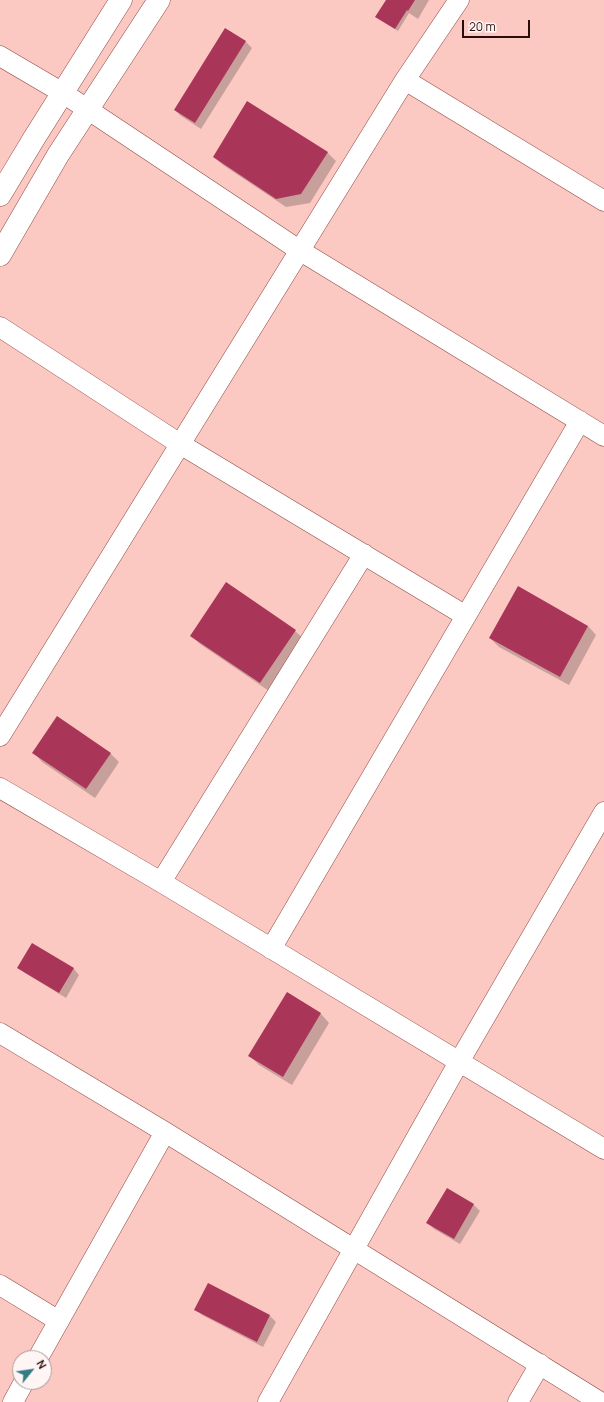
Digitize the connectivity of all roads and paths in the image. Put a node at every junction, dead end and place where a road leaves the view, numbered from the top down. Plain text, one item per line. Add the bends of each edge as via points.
1 (121, 0) edge
2 (159, 0) edge
3 (459, 0) edge
4 (0, 56) edge
5 (405, 80) junction
6 (63, 93) junction
7 (88, 110) junction
8 (0, 195) edge
9 (604, 201) edge
10 (299, 250) junction
11 (0, 255) edge
12 (0, 328) edge
13 (580, 421) junction
14 (604, 436) edge
15 (180, 444) junction
16 (364, 554) junction
17 (466, 616) junction
18 (0, 736) edge
19 (0, 788) edge
20 (604, 812) edge
21 (161, 882) junction
22 (271, 949) junction
23 (0, 1033) edge
24 (459, 1062) junction
25 (165, 1132) junction
26 (604, 1149) edge
27 (354, 1249) junction
28 (0, 1285) edge
29 (59, 1321) junction
30 (43, 1350) edge
31 (540, 1364) junction
32 (20, 1390) edge
33 (13, 1402) edge
34 (268, 1402) edge
35 (518, 1402) edge
36 (600, 1402) edge

1 - 6 street
2 - 7 street
3 - 5 street
4 - 6 street
5 - 9 street
5 - 10 street
6 - 7 street
6 - 8 street
7 - 10 street
7 - 11 street
10 - 13 street
10 - 15 street
12 - 15 street
13 - 14 street
13 - 17 street
15 - 16 street
15 - 18 street
16 - 17 street
16 - 21 street
17 - 22 street
19 - 21 street
20 - 24 street
21 - 22 street
22 - 24 street
23 - 25 street
24 - 26 street
24 - 27 street
25 - 27 street
25 - 29 street
27 - 31 street
27 - 34 street
28 - 29 street
29 - 30 street
31 - 35 street
31 - 36 street
32 - 33 street

